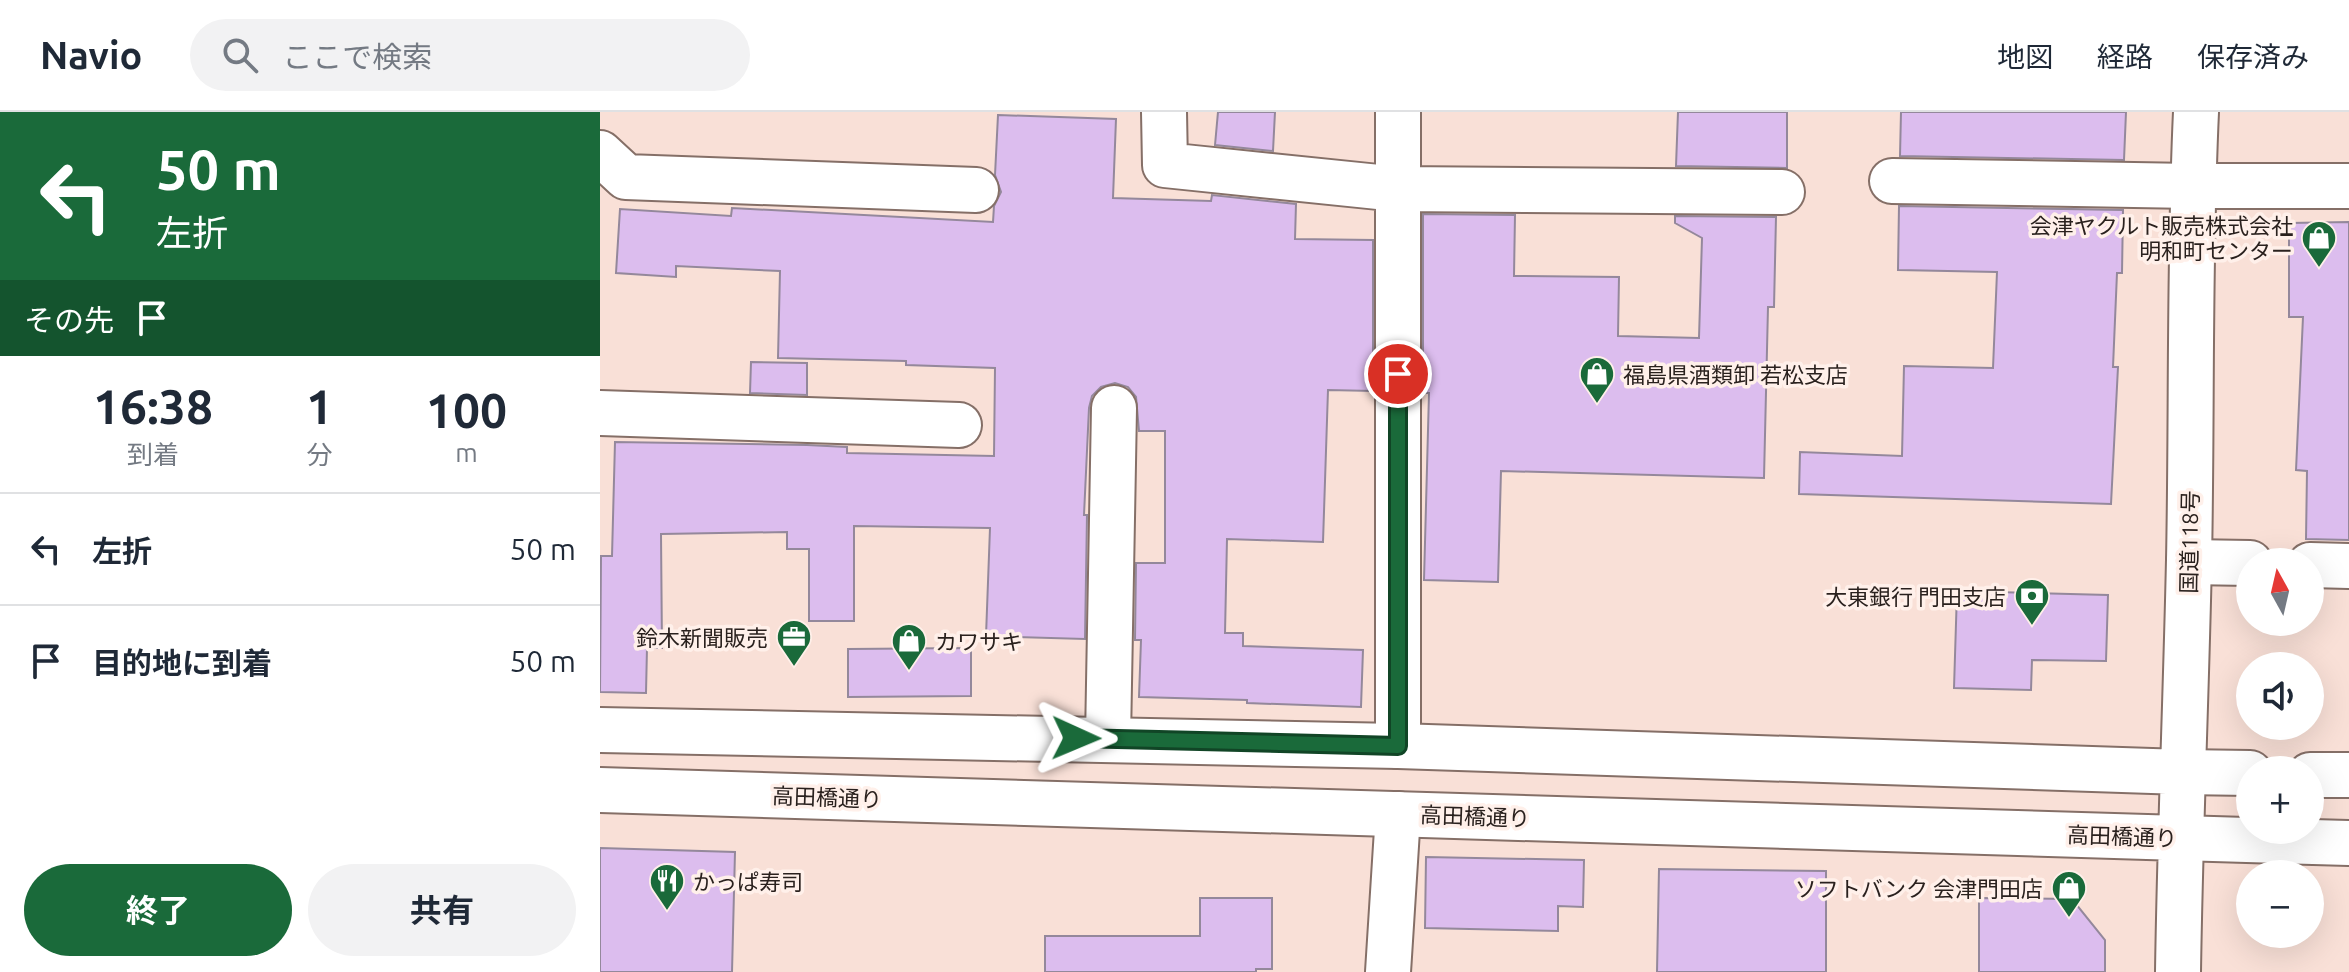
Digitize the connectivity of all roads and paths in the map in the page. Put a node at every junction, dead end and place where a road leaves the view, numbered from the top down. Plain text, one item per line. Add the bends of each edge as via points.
1 (1164, 112) edge
2 (1398, 112) edge
3 (2196, 112) edge
4 (600, 153) edge
5 (1892, 181) dead end
6 (2192, 186) junction
7 (2349, 186) edge
8 (1398, 189) junction
9 (976, 190) dead end
10 (1782, 192) dead end
11 (1114, 408) dead end
12 (600, 413) edge
13 (959, 425) dead end
14 (2189, 562) junction
15 (2236, 563) edge
16 (2324, 565) edge
17 (2349, 566) edge
18 (600, 730) edge
19 (1108, 739) junction
20 (1398, 746) junction
21 (2182, 772) junction
22 (2236, 773) edge
23 (2324, 775) edge
24 (2349, 775) edge
25 (600, 790) edge
26 (1398, 814) junction
27 (2180, 838) junction
28 (2349, 843) edge
29 (1388, 972) edge
30 (2178, 972) edge

1 - 8 main road via 1165,165
2 - 8 main road
3 - 6 main road, 国道118号
4 - 9 main road via 626,177
5 - 6 main road
6 - 7 main road
6 - 14 main road, 国道118号
8 - 10 main road
8 - 20 main road
11 - 19 main road
12 - 13 main road
14 - 15 main road
14 - 21 main road, 国道118号
16 - 17 main road
18 - 19 main road
19 - 20 main road
20 - 21 main road
21 - 22 main road
21 - 27 main road, 国道118号
23 - 24 main road
25 - 26 main road, 高田橋通り
26 - 27 main road, 高田橋通り
26 - 29 main road
27 - 28 main road, 高田橋通り
27 - 30 main road, 国道118号

